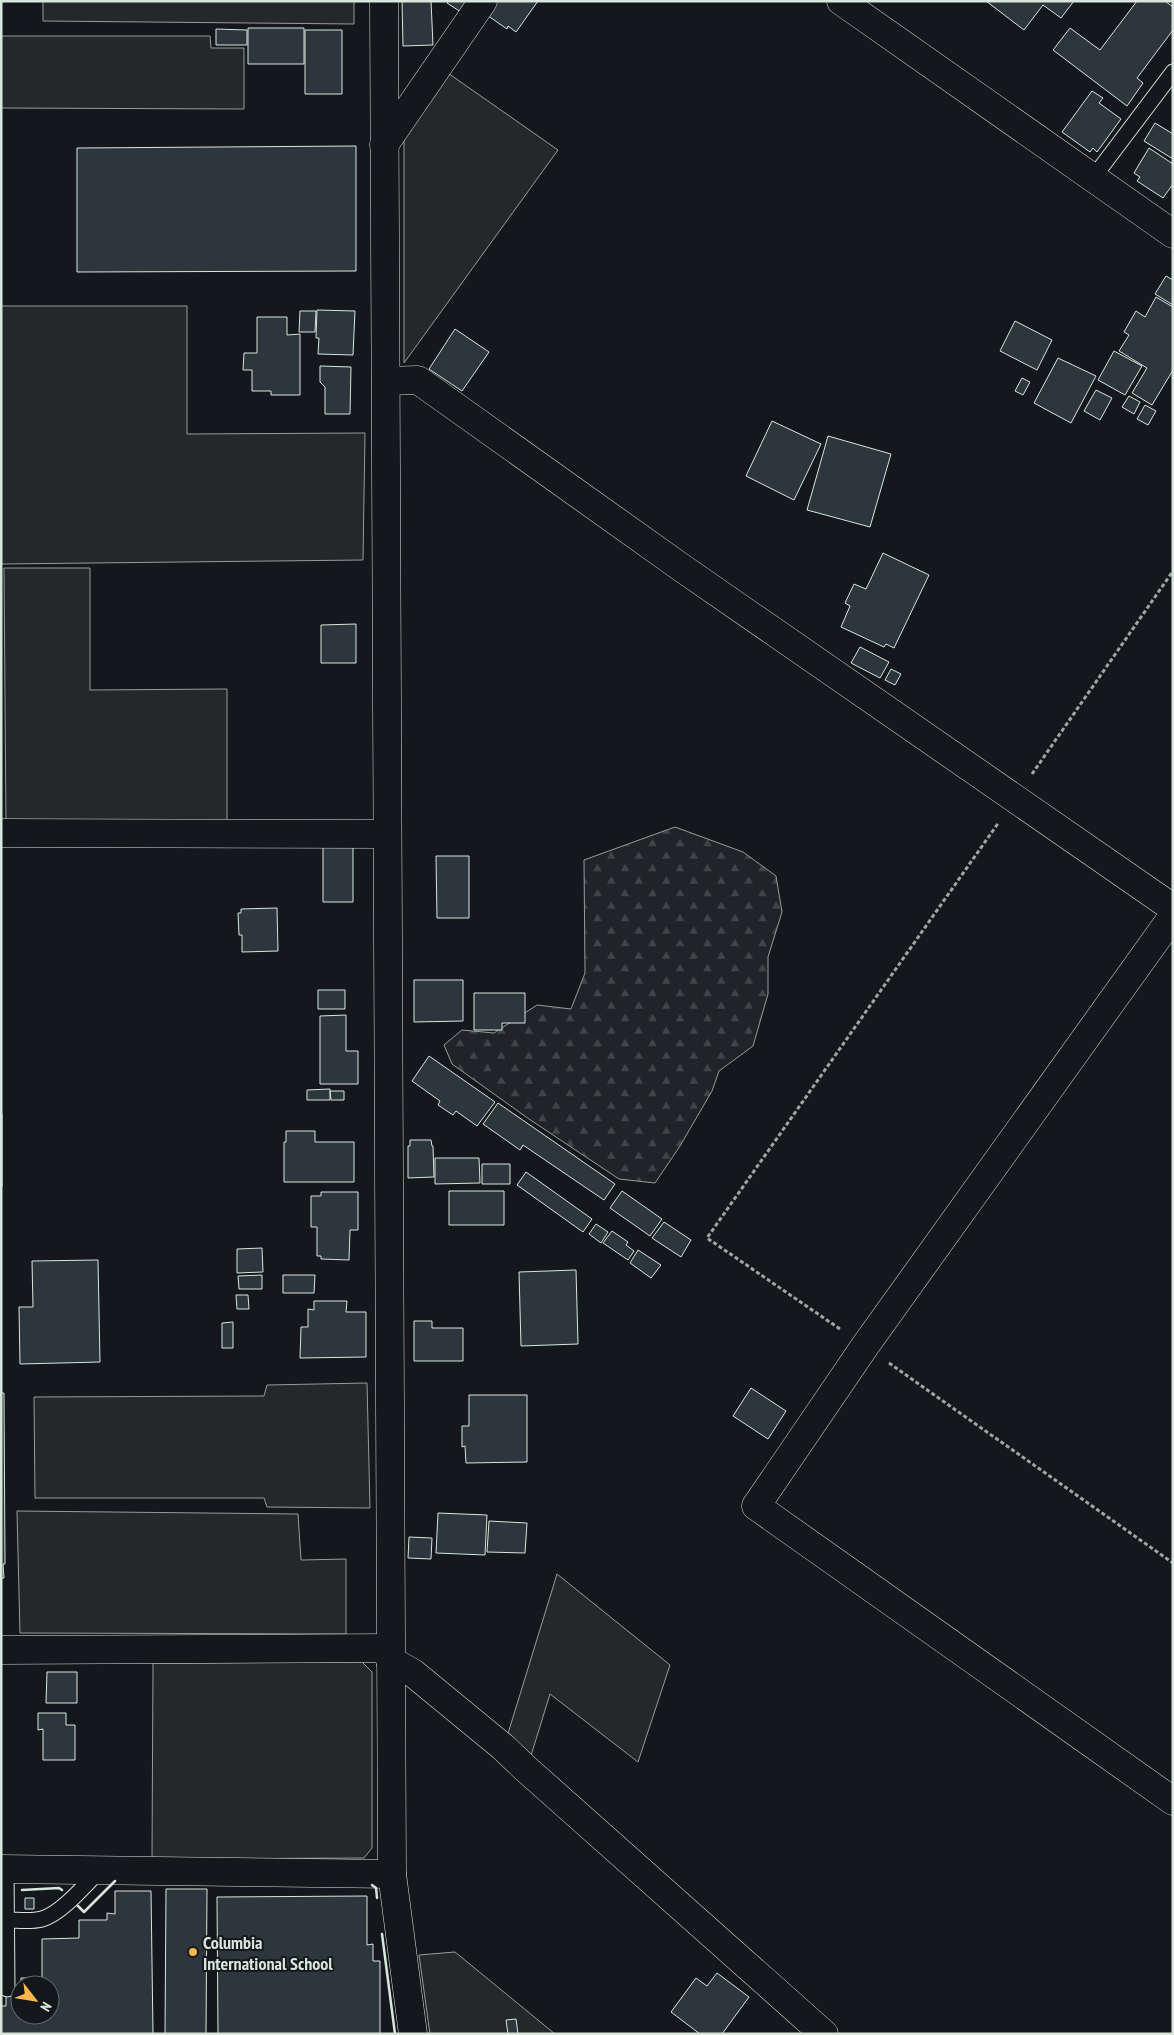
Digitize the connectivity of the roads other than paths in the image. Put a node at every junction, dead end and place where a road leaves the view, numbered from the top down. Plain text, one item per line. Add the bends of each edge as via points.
1 (384, 1) edge
2 (483, 1) edge
3 (841, 1) edge
4 (1173, 72) edge
5 (384, 145) junction
6 (1093, 178) junction
7 (1173, 234) edge
8 (386, 380) junction
9 (1, 833) edge
10 (387, 834) junction
11 (1173, 908) edge
12 (1173, 916) edge
13 (1, 1650) edge
14 (390, 1654) junction
15 (1173, 1801) edge
16 (4, 1869) edge
17 (99, 1871) junction
18 (392, 1874) junction
19 (7, 1920) junction
20 (7, 1989) dead end
21 (413, 2034) edge
22 (824, 2034) edge

1 - 5 street
2 - 5 street
3 - 6 street
4 - 6 lane
5 - 8 street
6 - 7 street
8 - 10 street
8 - 11 street via 418,380 682,568
9 - 10 street
10 - 14 street
12 - 15 street via 865,1346 756,1506
13 - 14 street
14 - 18 street
14 - 22 street via 503,1747
16 - 17 street
16 - 19 lane
17 - 18 street
17 - 19 lane via 49,1916 35,1920
18 - 21 street
19 - 20 lane

